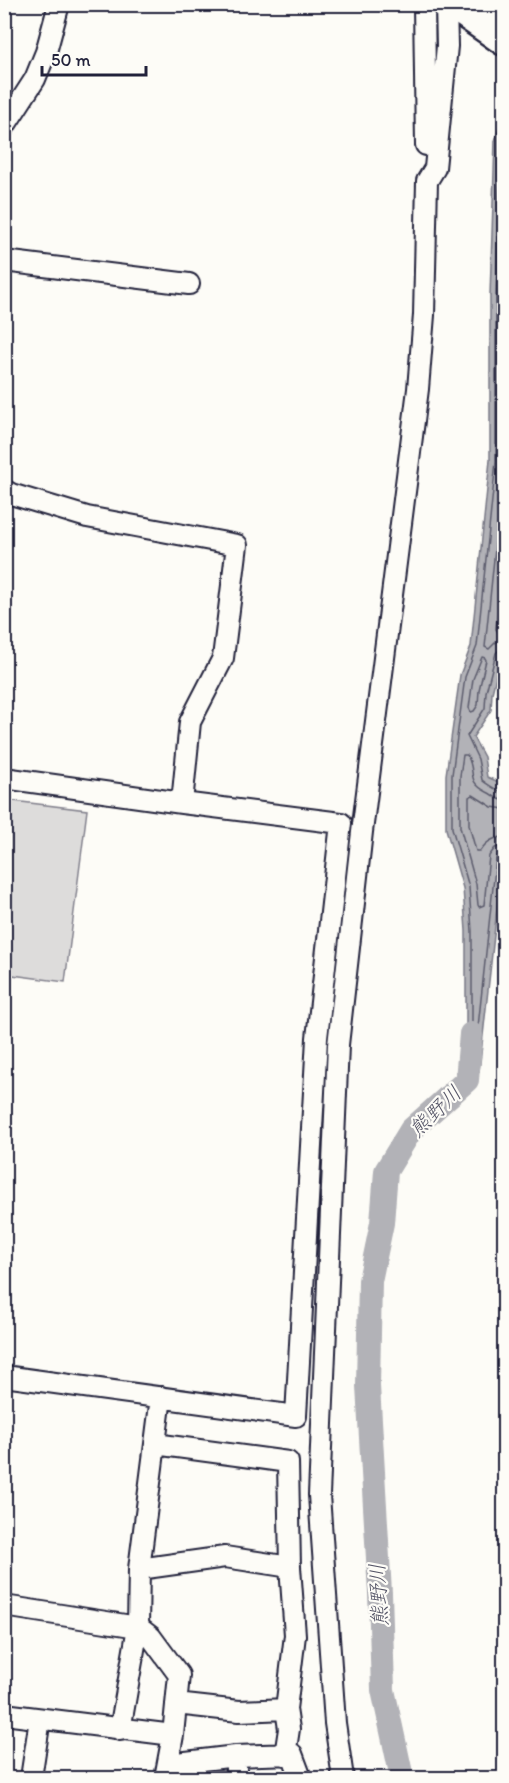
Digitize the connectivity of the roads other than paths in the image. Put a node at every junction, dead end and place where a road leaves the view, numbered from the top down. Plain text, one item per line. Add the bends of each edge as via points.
1 (60, 4) edge
2 (424, 4) edge
3 (446, 4) edge
4 (451, 4) edge
5 (492, 4) edge
6 (504, 13) edge
7 (504, 41) edge
8 (4, 127) edge
9 (427, 181) junction
10 (4, 261) edge
11 (189, 284) dead end
12 (4, 490) edge
13 (4, 778) edge
14 (182, 803) junction
15 (4, 1376) edge
16 (161, 1396) junction
17 (155, 1444) junction
18 (290, 1567) junction
19 (140, 1569) junction
20 (4, 1606) edge
21 (138, 1627) junction
22 (176, 1704) junction
23 (286, 1709) junction
24 (4, 1714) edge
25 (40, 1719) junction
26 (120, 1730) junction
27 (173, 1735) junction
28 (285, 1755) junction
29 (237, 1756) junction
30 (167, 1771) edge
31 (31, 1779) edge
32 (236, 1779) edge
33 (301, 1779) edge
34 (343, 1779) edge

1 - 8 street via 35,80
2 - 9 street
3 - 9 street via 447,46 435,168
4 - 7 highway
5 - 6 highway
9 - 34 street via 418,389 338,1045 319,1495 335,1723
10 - 11 street
12 - 14 street via 87,517 237,545 223,658 190,722
13 - 14 street
14 - 16 street via 341,823 317,1038 296,1416
15 - 16 street
16 - 17 street
17 - 18 street via 288,1462
17 - 19 street
18 - 19 street via 225,1557
18 - 23 street via 295,1635
19 - 21 street
20 - 21 street
21 - 22 street via 151,1637 179,1675
21 - 26 street
22 - 23 street via 239,1711
22 - 27 street
23 - 28 street via 289,1729
24 - 25 street
25 - 26 street
25 - 31 street
26 - 27 street
27 - 30 street
28 - 29 street
28 - 33 street via 292,1754
29 - 30 street
29 - 32 street

